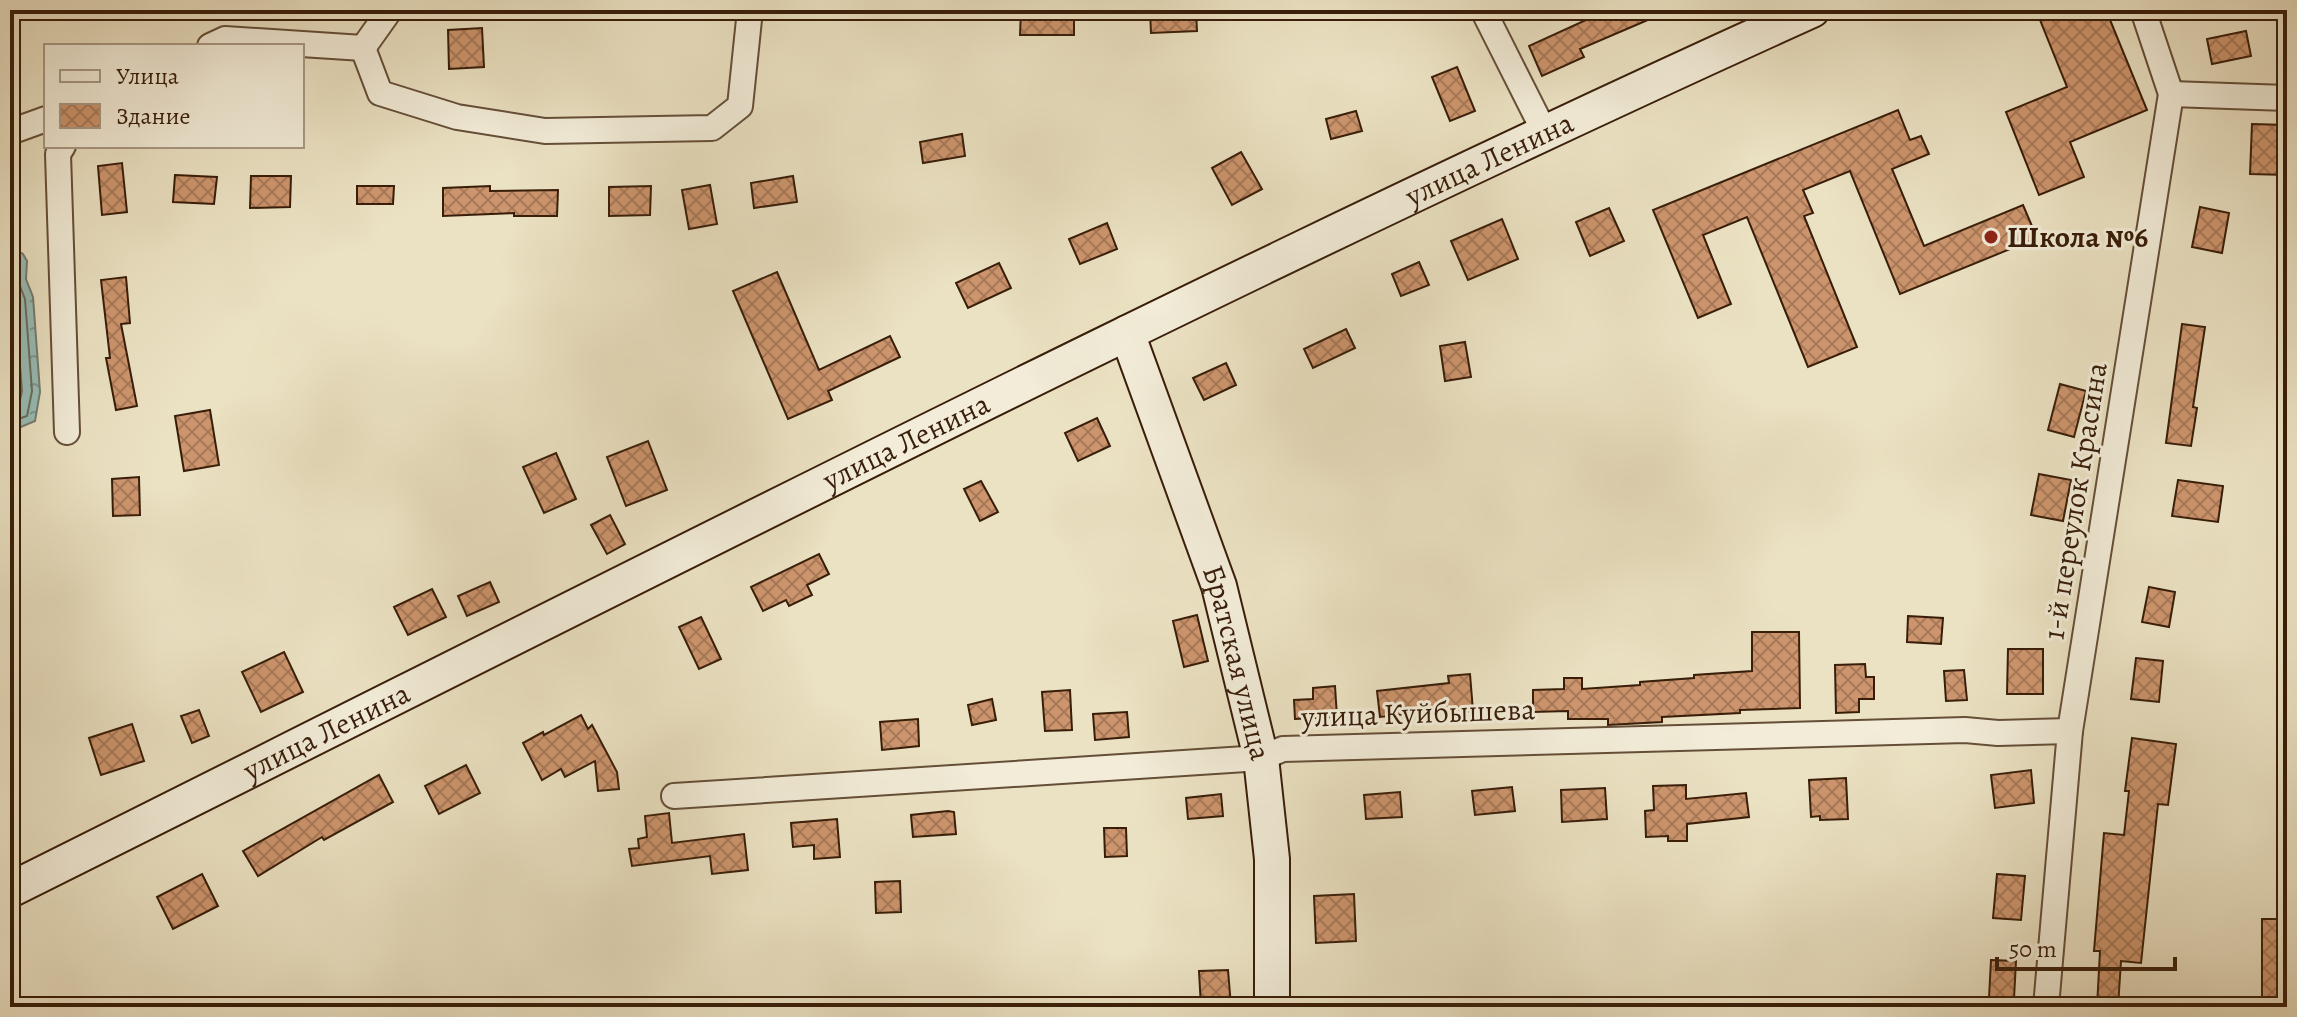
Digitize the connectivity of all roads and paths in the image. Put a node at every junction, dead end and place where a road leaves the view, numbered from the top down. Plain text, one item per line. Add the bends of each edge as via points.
1 (390, 10) edge
2 (750, 10) edge
3 (1483, 10) edge
4 (1812, 10) edge
5 (2143, 10) edge
6 (214, 44) edge
7 (302, 44) edge
8 (304, 44) edge
9 (363, 48) junction
10 (2171, 94) junction
11 (2287, 98) edge
12 (44, 120) edge
13 (10, 132) edge
14 (1545, 133) junction
15 (62, 148) edge
16 (1127, 333) junction
17 (67, 432) dead end
18 (2070, 731) junction
19 (1261, 758) junction
20 (674, 796) dead end
21 (10, 890) edge
22 (1272, 1007) edge
23 (2046, 1007) edge

1 - 9 street
2 - 9 street via 740,106 712,128 545,131 457,117 380,93
3 - 14 street
4 - 14 main road, улица Ленина
5 - 10 street, 1-й переулок Красина
6 - 7 street via 225,39
8 - 9 street
10 - 11 street
10 - 18 street, 1-й переулок Красина
12 - 13 street
14 - 16 main road, улица Ленина
15 - 17 street
16 - 19 main road, Братская улица via 1219,586
16 - 21 main road, улица Ленина
18 - 19 street, улица Куйбышева via 1283,749
18 - 23 street, 1-й переулок Красина
19 - 20 street, улица Куйбышева
19 - 22 main road, Братская улица via 1272,859

